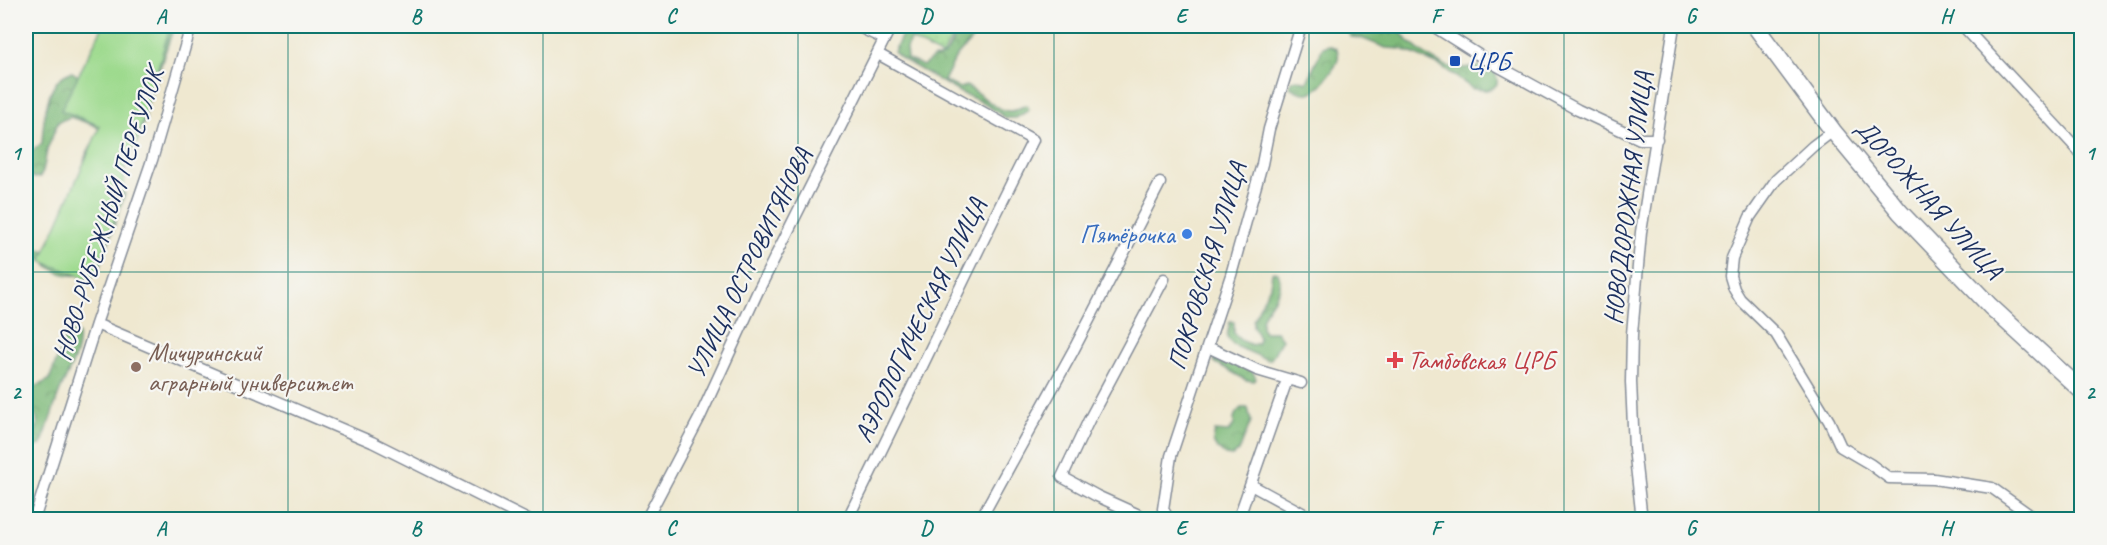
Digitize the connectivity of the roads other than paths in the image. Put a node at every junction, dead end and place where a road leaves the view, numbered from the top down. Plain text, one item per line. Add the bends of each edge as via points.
1 (191, 26) edge
2 (857, 26) edge
3 (891, 26) edge
4 (1301, 26) edge
5 (1433, 26) edge
6 (1674, 26) edge
7 (1755, 26) edge
8 (1963, 26) edge
9 (884, 39) junction
10 (878, 54) junction
11 (1833, 131) junction
12 (1658, 139) junction
13 (2082, 154) edge
14 (1160, 183) dead end
15 (1164, 279) dead end
16 (96, 324) junction
17 (1208, 347) junction
18 (1287, 380) junction
19 (1301, 383) dead end
20 (2082, 391) edge
21 (1251, 485) junction
22 (34, 519) edge
23 (528, 519) edge
24 (646, 519) edge
25 (847, 519) edge
26 (980, 519) edge
27 (1150, 519) edge
28 (1169, 519) edge
29 (1238, 519) edge
30 (1315, 519) edge
31 (1642, 519) edge
32 (2037, 519) edge

1 - 16 street, НОВО-РУБЕЖНЫЙ ПЕРЕУЛОК via 152,160
2 - 9 street
3 - 9 street, УЛИЦА ОСТРОВИТЯНОВА
4 - 17 street, ПОКРОВСКАЯ УЛИЦА
5 - 12 street via 1578,110 1640,140
6 - 12 street, НОВОДОРОЖНАЯ УЛИЦА
7 - 11 main road, ДОРОЖНАЯ УЛИЦА
8 - 13 street
9 - 10 street, УЛИЦА ОСТРОВИТЯНОВА
10 - 24 street, УЛИЦА ОСТРОВИТЯНОВА
10 - 25 street, АЭРОЛОГИЧЕСКАЯ УЛИЦА via 1033,140
11 - 20 main road, ДОРОЖНАЯ УЛИЦА via 1934,248
11 - 32 street via 1776,180 1750,217 1732,258 1730,276 1734,289 1776,334 1841,447 1889,478 1934,479 1992,488
12 - 31 street, НОВОДОРОЖНАЯ УЛИЦА via 1641,232 1632,334 1634,448
14 - 26 street via 1074,351
15 - 27 street via 1062,477
16 - 22 street, НОВО-РУБЕЖНЫЙ ПЕРЕУЛОК
16 - 23 street via 372,442
17 - 18 street
17 - 28 street, ПОКРОВСКАЯ УЛИЦА via 1171,456 1163,509
18 - 19 street
18 - 21 street
21 - 29 street
21 - 30 street

